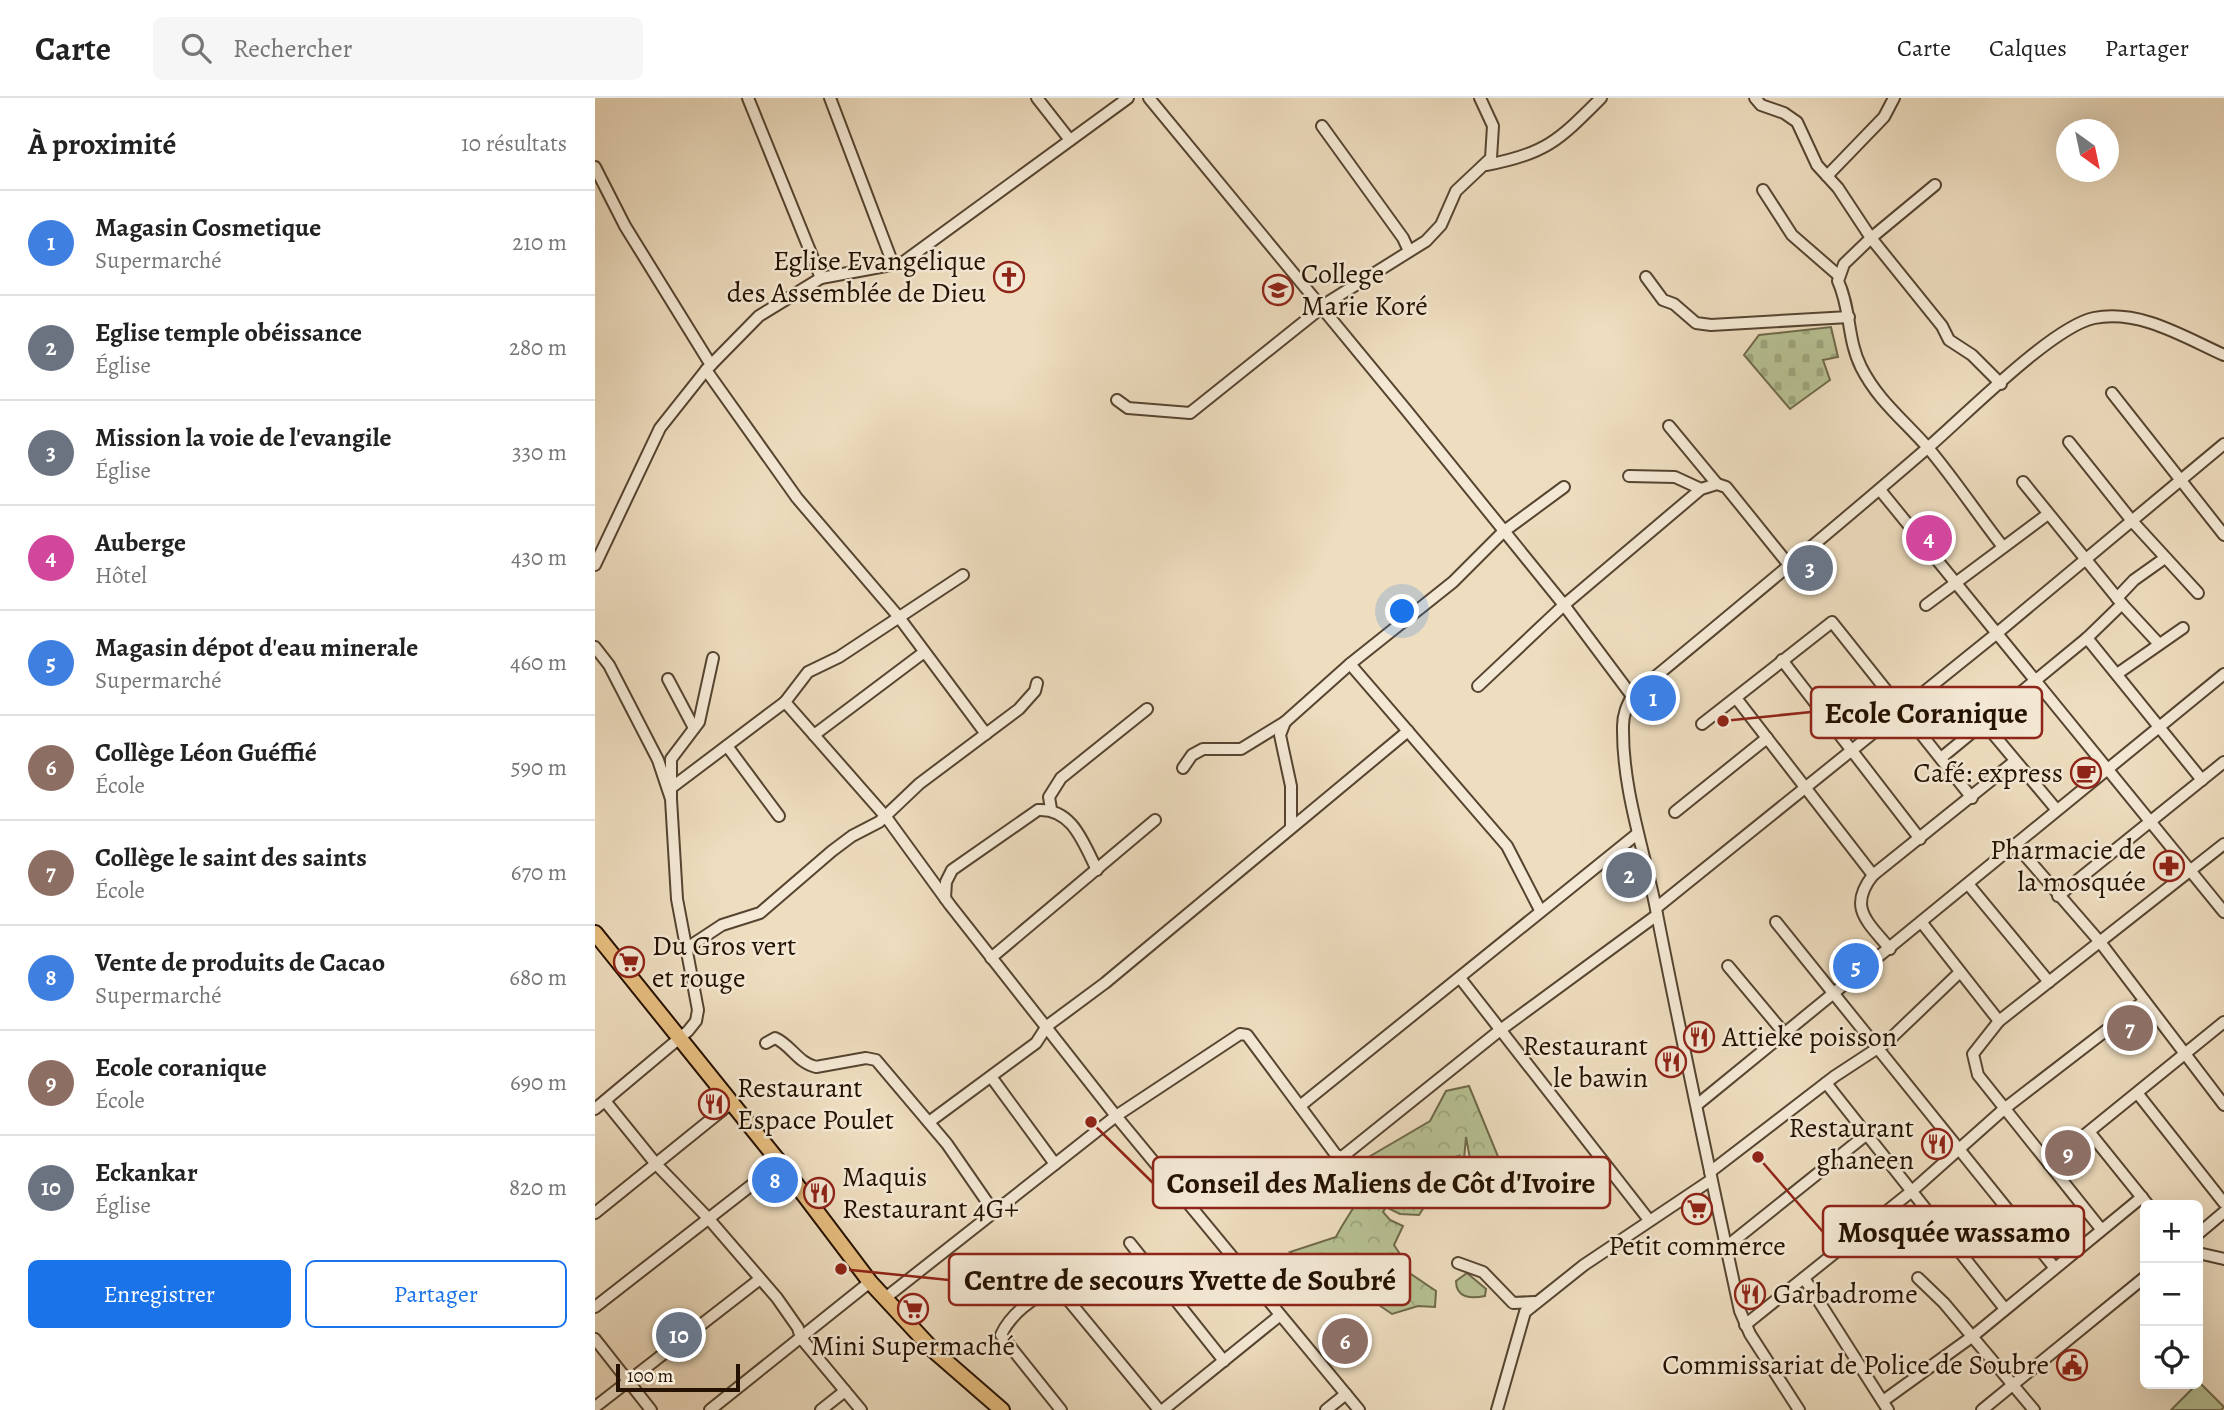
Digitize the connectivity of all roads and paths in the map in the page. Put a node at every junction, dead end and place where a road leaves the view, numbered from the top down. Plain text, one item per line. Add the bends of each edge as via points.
1 (748, 98) edge
2 (830, 98) edge
3 (1037, 98) edge
4 (1128, 98) edge
5 (1149, 98) edge
6 (1480, 98) edge
7 (1601, 98) edge
8 (1755, 98) edge
9 (1894, 98) edge
10 (1322, 126) dead end
11 (1070, 140) junction
12 (1486, 165) junction
13 (595, 167) edge
14 (1827, 176) junction
15 (1935, 185) dead end
16 (1763, 190) dead end
17 (1871, 238) junction
18 (1409, 251) junction
19 (893, 264) junction
20 (1838, 275) junction
21 (1646, 277) dead end
22 (821, 278) junction
23 (1321, 308) junction
24 (1849, 317) junction
25 (2224, 355) edge
26 (708, 368) junction
27 (2001, 384) junction
28 (2112, 393) dead end
29 (1117, 400) dead end
30 (1669, 426) dead end
31 (2069, 442) dead end
32 (2224, 444) edge
33 (1928, 448) junction
34 (1629, 476) dead end
35 (2182, 480) junction
36 (2023, 482) dead end
37 (1717, 484) junction
38 (1564, 487) dead end
39 (1701, 489) junction
40 (1880, 489) junction
41 (2048, 514) junction
42 (2131, 521) junction
43 (1503, 532) junction
44 (2223, 532) edge
45 (2003, 547) junction
46 (2165, 558) junction
47 (2086, 559) junction
48 (595, 565) edge
49 (1789, 565) junction
50 (963, 575) dead end
51 (1954, 584) junction
52 (2198, 593) dead end
53 (2120, 601) junction
54 (1564, 605) junction
55 (1926, 605) dead end
56 (898, 616) junction
57 (2183, 628) dead end
58 (1996, 634) junction
59 (2087, 638) junction
60 (2159, 644) junction
61 (595, 647) edge
62 (923, 653) junction
63 (713, 658) dead end
64 (1782, 660) junction
65 (1350, 664) junction
66 (2117, 674) junction
67 (2224, 674) edge
68 (668, 679) dead end
69 (1037, 682) dead end
70 (2034, 682) junction
71 (1478, 686) dead end
72 (1632, 696) junction
73 (1736, 698) junction
74 (785, 702) junction
75 (1147, 709) dead end
76 (1902, 709) junction
77 (1285, 722) junction
78 (1984, 723) junction
79 (1702, 724) dead end
80 (2158, 727) junction
81 (694, 728) junction
82 (1408, 731) junction
83 (986, 734) junction
84 (814, 735) junction
85 (1767, 738) junction
86 (727, 747) junction
87 (1851, 749) junction
88 (1941, 758) junction
89 (2015, 761) junction
90 (2224, 762) edge
91 (1182, 768) dead end
92 (2105, 769) junction
93 (2201, 780) junction
94 (1804, 787) junction
95 (671, 794) junction
96 (1972, 798) junction
97 (1051, 809) junction
98 (2056, 809) junction
99 (1675, 812) dead end
100 (779, 816) dead end
101 (886, 817) junction
102 (1155, 820) dead end
103 (2148, 822) junction
104 (1291, 825) junction
105 (1637, 834) junction
106 (1920, 839) junction
107 (2015, 844) junction
108 (2224, 844) edge
109 (1097, 870) junction
110 (2190, 872) junction
111 (1873, 875) junction
112 (1968, 884) junction
113 (2058, 895) junction
114 (946, 898) junction
115 (1540, 910) junction
116 (1656, 912) junction
117 (2224, 912) edge
118 (1776, 922) dead end
119 (1922, 923) junction
120 (595, 933) edge
121 (2101, 942) junction
122 (687, 948) junction
123 (1890, 949) junction
124 (991, 958) junction
125 (1728, 966) dead end
126 (1961, 972) junction
127 (1459, 978) junction
128 (2049, 982) junction
129 (1835, 994) junction
130 (2143, 1002) junction
131 (1999, 1021) junction
132 (2224, 1022) edge
133 (1047, 1026) junction
134 (1499, 1031) junction
135 (1784, 1033) junction
136 (680, 1039) junction
137 (766, 1043) dead end
138 (1875, 1048) junction
139 (2185, 1055) junction
140 (992, 1078) junction
141 (1826, 1083) junction
142 (2138, 1094) junction
143 (605, 1101) junction
144 (730, 1104) junction
145 (1698, 1104) junction
146 (2224, 1105) edge
147 (1300, 1106) junction
148 (595, 1109) edge
149 (2004, 1109) junction
150 (1116, 1116) junction
151 (929, 1122) junction
152 (2090, 1133) junction
153 (1867, 1134) junction
154 (1959, 1151) junction
155 (780, 1163) junction
156 (656, 1164) junction
157 (1055, 1164) junction
158 (2049, 1164) junction
159 (1711, 1176) junction
160 (1912, 1191) junction
161 (2144, 1200) edge
162 (2224, 1203) edge
163 (2140, 1204) edge
164 (994, 1212) junction
165 (2224, 1212) edge
166 (595, 1213) edge
167 (708, 1218) junction
168 (1649, 1220) junction
169 (2101, 1229) junction
170 (2203, 1230) edge
171 (1131, 1243) dead end
172 (1726, 1247) junction
173 (2203, 1254) edge
174 (2224, 1259) edge
175 (1458, 1263) dead end
176 (2055, 1268) junction
177 (1804, 1278) junction
178 (1918, 1278) dead end
179 (760, 1279) junction
180 (2140, 1281) edge
181 (870, 1282) junction
182 (884, 1299) junction
183 (1534, 1302) junction
184 (595, 1307) edge
185 (2005, 1308) junction
186 (1279, 1316) junction
187 (1745, 1325) junction
188 (1973, 1336) junction
189 (801, 1338) junction
190 (595, 1339) edge
191 (1224, 1361) junction
192 (628, 1381) junction
193 (2013, 1386) junction
194 (845, 1391) junction
195 (1346, 1394) junction
196 (1886, 1406) edge
197 (595, 1407) edge
198 (651, 1410) edge
199 (710, 1410) edge
200 (821, 1410) edge
201 (861, 1410) edge
202 (1003, 1410) edge
203 (1061, 1410) edge
204 (1161, 1410) edge
205 (1326, 1410) edge
206 (1359, 1410) edge
207 (1497, 1410) edge
208 (1799, 1410) edge
209 (1982, 1410) edge
210 (2034, 1410) edge

1 - 22 street
2 - 19 street
3 - 11 street
4 - 11 street
5 - 23 street
6 - 12 street via 1493,126 1493,148
7 - 12 street via 1538,153
8 - 14 street via 1797,122
9 - 14 street via 1884,117
10 - 18 street
11 - 19 street via 902,263
12 - 18 street via 1456,191 1434,234
13 - 26 street
14 - 17 street
15 - 17 street
16 - 20 street via 1792,235
17 - 20 street
17 - 27 street via 1949,340
18 - 23 street
19 - 22 street
20 - 24 street
21 - 24 street via 1663,300 1696,323
22 - 26 street via 759,316
23 - 29 street via 1190,413 1128,408
23 - 43 street
24 - 33 street via 1852,345 1871,384 1882,402
25 - 27 street via 2152,322 2094,318 2060,335
26 - 48 street via 660,428
26 - 56 street via 797,498
27 - 33 street
28 - 35 street
30 - 37 street
31 - 42 street
32 - 35 street
33 - 40 street
33 - 45 street
34 - 39 street via 1675,477
35 - 42 street
35 - 44 street
36 - 41 street
37 - 39 street
37 - 49 street via 1726,487
38 - 43 street
39 - 54 street
40 - 49 street
40 - 51 street
41 - 45 street
41 - 47 street
42 - 46 street
42 - 47 street
43 - 54 street
43 - 65 street via 1453,582
45 - 51 street
46 - 52 street
46 - 53 street via 2134,580
47 - 53 street
47 - 58 street
49 - 72 street
50 - 56 street
51 - 55 street
51 - 58 street
53 - 59 street
53 - 60 street
54 - 71 street
54 - 72 street
56 - 62 street
56 - 74 street via 808,672
57 - 60 street
58 - 70 street
58 - 76 street
59 - 66 street
59 - 70 street
60 - 66 street
61 - 95 street via 609,665
62 - 83 street
62 - 84 street
63 - 81 street via 703,711
64 - 73 street
64 - 76 street via 1832,622
64 - 87 street
65 - 77 street
65 - 82 street
66 - 80 street
67 - 80 street
68 - 81 street
69 - 83 street via 1019,709
70 - 78 street
70 - 92 street
72 - 105 street via 1623,726
73 - 79 street
73 - 85 street
74 - 84 street
74 - 86 street
75 - 97 street via 1061,778 1049,797
76 - 87 street
76 - 88 street
77 - 91 street via 1241,749 1203,749
77 - 104 street via 1280,734 1291,786
78 - 88 street
78 - 89 street
80 - 92 street
80 - 93 street
81 - 95 street via 671,759
82 - 104 street
82 - 115 street via 1507,846
83 - 101 street via 919,783
84 - 101 street
85 - 94 street
85 - 99 street
86 - 95 street
86 - 100 street
87 - 94 street
87 - 106 street
88 - 96 street
89 - 96 street
89 - 98 street
90 - 93 street
92 - 98 street
92 - 103 street
93 - 103 street
94 - 111 street
94 - 116 street
95 - 122 street via 677,899
96 - 106 street
97 - 109 street via 1067,816
97 - 114 street via 1020,819 964,859 946,882
98 - 107 street
101 - 114 street
101 - 122 street via 852,836 760,913 722,925
102 - 109 street
103 - 110 street
103 - 113 street
104 - 133 street via 1105,983
105 - 115 street
105 - 116 street
106 - 111 street
107 - 112 street
107 - 113 street
108 - 110 street
109 - 124 street
110 - 117 street
110 - 121 street
111 - 123 street via 1860,896 1860,906
112 - 119 street
112 - 128 street
113 - 121 street
114 - 124 street
115 - 127 street
116 - 134 street
116 - 145 street
118 - 129 street
119 - 123 street
119 - 126 street
120 - 136 main road
121 - 128 street
121 - 130 street
122 - 136 street via 698,1010 696,1021
123 - 129 street
124 - 133 street
125 - 135 street
126 - 131 street
126 - 138 street
127 - 134 street
127 - 147 street
128 - 131 street
129 - 135 street
129 - 138 street
130 - 139 street
130 - 149 street
131 - 149 street via 1972,1054 1973,1064
132 - 139 street
133 - 140 street via 1036,1043
133 - 150 street
134 - 147 street via 1342,1157
134 - 168 street
135 - 145 street
136 - 143 street
136 - 144 main road
137 - 151 street via 775,1038 783,1041 816,1067 876,1060
138 - 141 street
138 - 154 street
139 - 142 street
139 - 146 street
140 - 151 street
140 - 157 street
141 - 153 street
141 - 159 street
142 - 152 street
142 - 162 street
143 - 148 street
143 - 156 street
144 - 155 main road
144 - 156 street
145 - 159 street
147 - 150 street via 1244,1033
149 - 154 street
149 - 158 street
150 - 157 street
150 - 186 street
151 - 164 street
152 - 158 street
152 - 161 street
153 - 160 street
153 - 172 street
154 - 160 street
154 - 176 street
155 - 167 street
155 - 181 main road
156 - 166 street
156 - 167 street
157 - 164 street
158 - 169 street
159 - 168 street
159 - 172 street
160 - 177 street
160 - 185 street
163 - 169 street
164 - 182 street
165 - 170 street
167 - 179 street
167 - 184 street
168 - 183 street
169 - 176 street
171 - 191 street
172 - 187 street
173 - 174 street
175 - 183 street via 1483,1272 1513,1303
176 - 185 street
177 - 187 street
177 - 196 street
178 - 188 street
179 - 189 street
179 - 192 street
180 - 193 street
181 - 182 main road
181 - 189 street
182 - 202 main road via 933,1350
183 - 207 street via 1520,1319
185 - 188 street
186 - 191 street
186 - 195 street
187 - 208 street
188 - 193 street
188 - 196 street
189 - 194 street
189 - 199 street
190 - 192 street
191 - 204 street
192 - 197 street
192 - 198 street
193 - 209 street
193 - 210 street
194 - 200 street
194 - 201 street
195 - 205 street
195 - 206 street
203 - 204 street via 1001,1335 1018,1313 1053,1289 1060,1290

